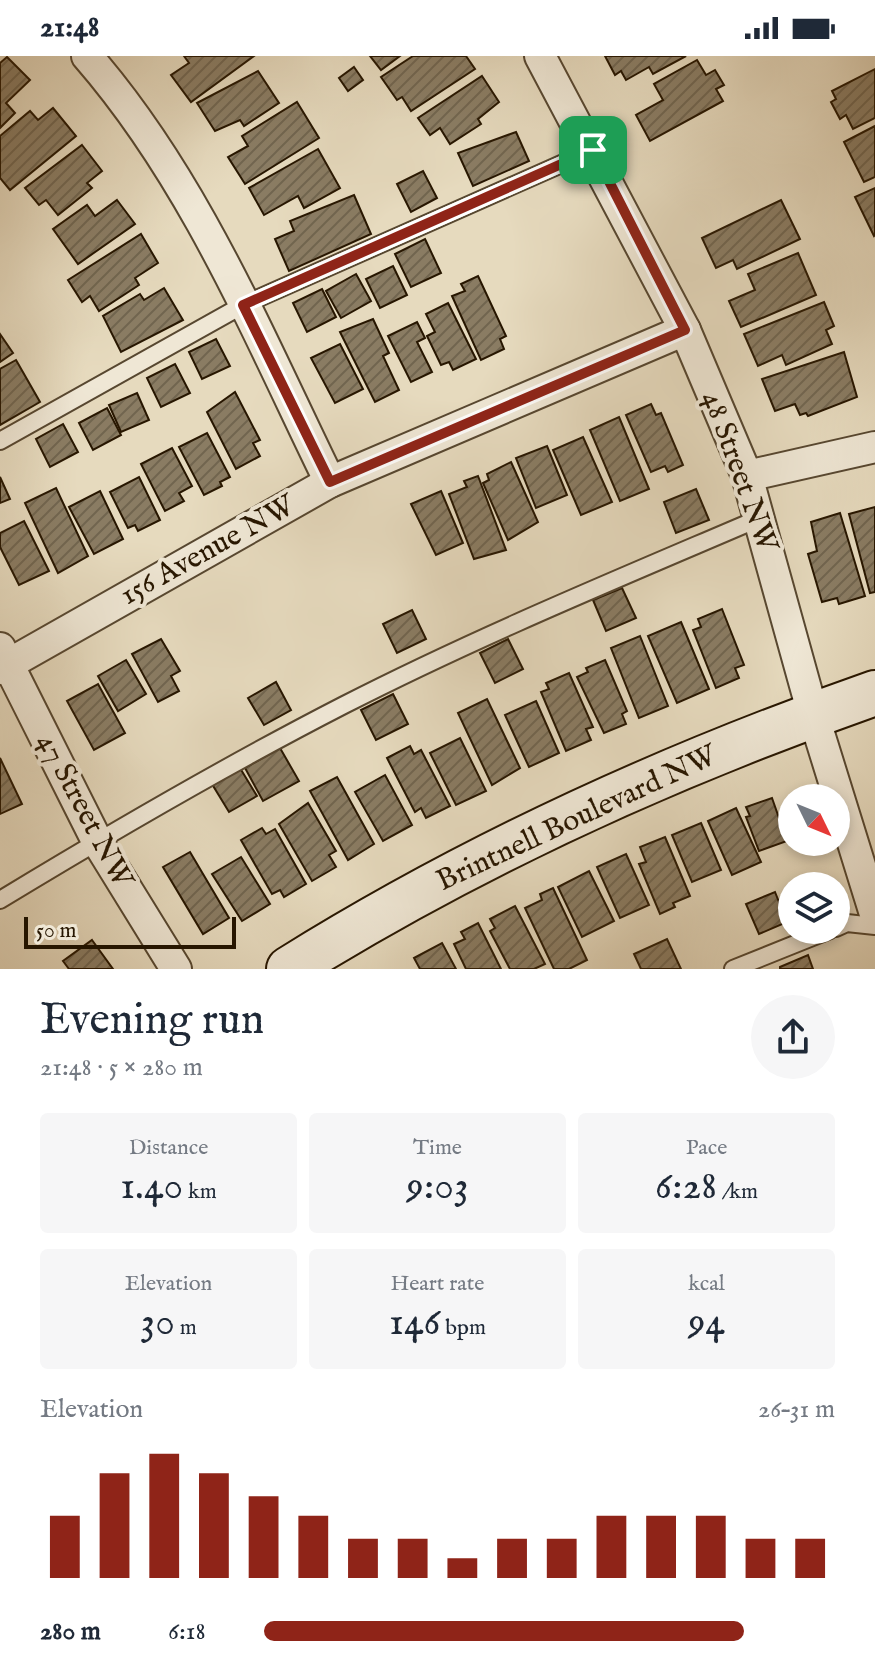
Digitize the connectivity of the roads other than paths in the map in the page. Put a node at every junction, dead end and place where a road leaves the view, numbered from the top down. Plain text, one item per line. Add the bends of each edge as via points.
1 (87, 56) edge
2 (540, 56) edge
3 (593, 150) junction
4 (243, 305) junction
5 (685, 330) junction
6 (0, 441) edge
7 (875, 447) edge
8 (747, 476) junction
9 (330, 482) junction
10 (760, 518) junction
11 (3, 660) edge
12 (875, 693) edge
13 (813, 714) junction
14 (97, 841) junction
15 (0, 900) edge
16 (875, 914) edge
17 (850, 923) edge
18 (875, 926) edge
19 (795, 944) edge
20 (176, 969) edge
21 (289, 969) edge
22 (733, 969) edge

1 - 4 street via 165,158
2 - 3 street, 48 Street NW
3 - 4 lane
3 - 5 street, 48 Street NW
4 - 6 lane
4 - 9 street
5 - 8 street, 48 Street NW
5 - 9 street, 156 Avenue NW
7 - 8 street
8 - 10 street, 48 Street NW
9 - 11 street, 156 Avenue NW
10 - 13 street, 48 Street NW
10 - 14 lane via 558,604 345,705
11 - 14 street, 47 Street NW
12 - 13 street, Brintnell Boulevard NW
13 - 16 street, 48 Street NW
13 - 21 street, Brintnell Boulevard NW via 531,837 394,906
14 - 15 lane
14 - 20 street, 47 Street NW
17 - 18 lane
19 - 22 lane

